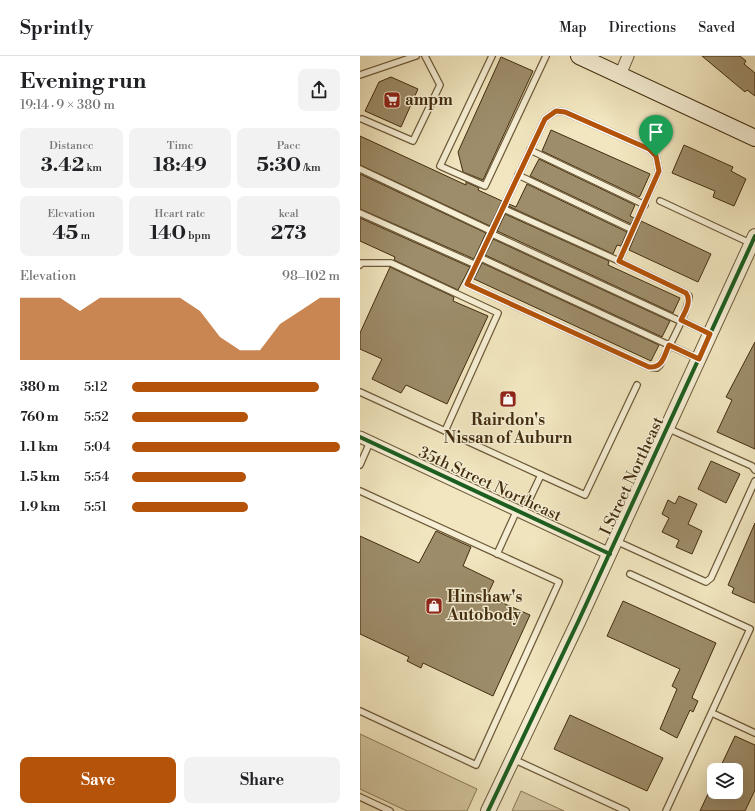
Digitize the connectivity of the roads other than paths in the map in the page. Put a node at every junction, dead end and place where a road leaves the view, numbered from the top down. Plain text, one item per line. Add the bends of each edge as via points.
1 (416, 56) edge
2 (425, 56) edge
3 (492, 56) edge
4 (546, 56) edge
5 (579, 56) edge
6 (628, 56) edge
7 (360, 75) edge
8 (620, 75) junction
9 (362, 119) dead end
10 (755, 138) edge
11 (530, 150) junction
12 (360, 169) edge
13 (518, 175) junction
14 (660, 201) dead end
15 (645, 205) junction
16 (502, 208) junction
17 (360, 213) edge
18 (634, 230) junction
19 (491, 232) junction
20 (753, 240) edge
21 (479, 257) junction
22 (619, 261) junction
23 (360, 265) edge
24 (476, 265) junction
25 (680, 321) junction
26 (710, 334) junction
27 (669, 345) junction
28 (699, 359) junction
29 (636, 385) dead end
30 (360, 392) edge
31 (667, 428) junction
32 (445, 430) junction
33 (360, 437) edge
34 (370, 442) junction
35 (360, 465) edge
36 (755, 470) edge
37 (541, 475) junction
38 (755, 481) edge
39 (360, 491) edge
40 (520, 512) junction
41 (616, 540) junction
42 (497, 554) junction
43 (610, 554) junction
44 (630, 574) dead end
45 (360, 711) edge
46 (712, 713) junction
47 (755, 733) edge
48 (513, 759) junction
49 (360, 797) edge
50 (390, 811) edge
51 (488, 811) edge
52 (626, 811) edge
53 (666, 811) edge

1 - 7 lane
2 - 9 lane via 440,85 413,141
3 - 4 lane via 440,166 485,186
5 - 8 main road
6 - 8 street
8 - 10 main road
11 - 13 lane
11 - 15 lane
11 - 15 lane via 545,119 556,111 565,112 649,149 656,156 659,171
12 - 19 lane
13 - 16 lane
13 - 18 lane
14 - 20 lane
15 - 18 lane
16 - 19 lane
16 - 22 lane
17 - 24 lane
18 - 22 lane
19 - 21 lane
19 - 25 lane
20 - 26 street, I Street Northeast
21 - 24 lane
21 - 27 lane
22 - 25 lane via 686,293 689,296 688,302
23 - 32 lane via 391,263 498,313
24 - 27 lane via 467,284 649,367 657,368 660,365
25 - 26 lane
25 - 27 lane
26 - 28 street, I Street Northeast
27 - 28 lane
28 - 31 street, I Street Northeast
29 - 37 lane via 585,495
30 - 32 lane
31 - 36 lane via 752,466
31 - 41 street, I Street Northeast
32 - 37 lane
33 - 34 street, 35th Street Northeast
34 - 35 lane
34 - 40 street, 35th Street Northeast
37 - 40 lane
38 - 41 lane via 711,578 706,582
39 - 42 lane
40 - 42 lane
40 - 43 street, 35th Street Northeast
41 - 43 street, I Street Northeast
42 - 45 lane via 559,582 476,765
43 - 48 street, I Street Northeast
44 - 46 lane via 750,629
46 - 47 lane
46 - 53 lane
48 - 51 street, I Street Northeast
48 - 52 lane
49 - 50 lane

